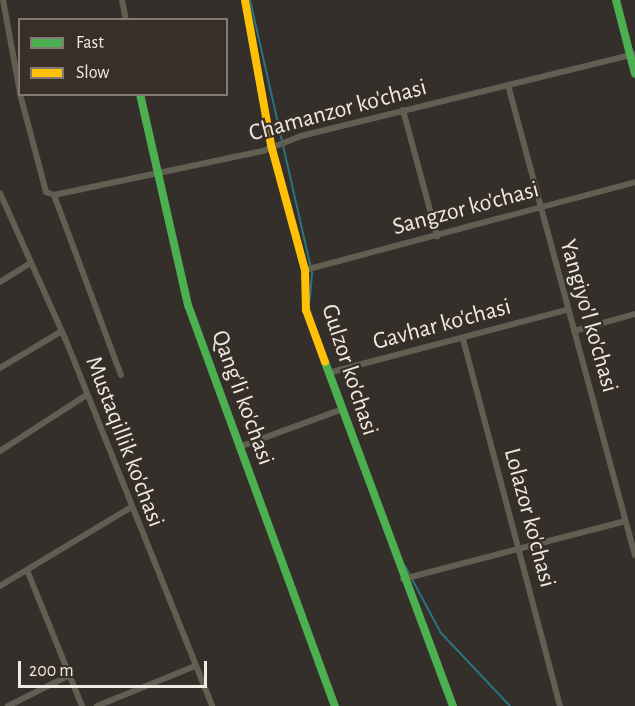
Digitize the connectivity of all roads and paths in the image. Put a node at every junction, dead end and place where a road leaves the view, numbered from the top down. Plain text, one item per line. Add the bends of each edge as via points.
1 (3, 0) edge
2 (122, 0) edge
3 (245, 0) edge
4 (616, 0) edge
5 (126, 18) edge
6 (632, 54) edge
7 (635, 74) edge
8 (18, 83) edge
9 (508, 86) junction
10 (21, 96) edge
11 (140, 96) edge
12 (403, 110) junction
13 (272, 145) junction
14 (156, 173) junction
15 (635, 182) edge
16 (54, 195) junction
17 (1, 197) edge
18 (539, 208) junction
19 (437, 236) junction
20 (30, 263) junction
21 (306, 270) junction
22 (0, 282) edge
23 (566, 310) junction
24 (635, 314) edge
25 (62, 331) junction
26 (574, 331) junction
27 (463, 339) junction
28 (0, 368) edge
29 (327, 374) junction
30 (121, 375) dead end
31 (86, 396) junction
32 (340, 410) junction
33 (239, 447) junction
34 (0, 451) edge
35 (130, 508) junction
36 (626, 521) junction
37 (519, 548) junction
38 (635, 555) edge
39 (27, 570) junction
40 (403, 579) junction
41 (0, 586) edge
42 (195, 666) junction
43 (70, 675) junction
44 (8, 706) edge
45 (82, 706) edge
46 (97, 706) edge
47 (212, 706) edge
48 (335, 706) edge
49 (453, 706) edge
50 (560, 706) edge

1 - 8 street, Mustaqillik ko'chasi
2 - 5 street
3 - 13 street, Gulzor ko'chasi
4 - 6 street
6 - 7 street
6 - 9 street, Chamanzor ko'chasi
9 - 12 street, Chamanzor ko'chasi
9 - 18 street, Yangiyo'l ko'chasi
10 - 16 street, Mustaqillik ko'chasi via 46,192
11 - 14 street, Qang'li ko'chasi
12 - 13 street, Chamanzor ko'chasi
12 - 19 street
13 - 14 street, Chamanzor ko'chasi
13 - 21 street, Gulzor ko'chasi
14 - 16 street, Chamanzor ko'chasi
14 - 33 street, Qang'li ko'chasi via 188,305
15 - 18 street, Sangzor ko'chasi
16 - 30 street, Mustaqillik ko'chasi
17 - 20 street, Mustaqillik ko'chasi
18 - 19 street, Sangzor ko'chasi
18 - 23 street, Yangiyo'l ko'chasi
19 - 21 street, Sangzor ko'chasi
20 - 22 street
20 - 25 street, Mustaqillik ko'chasi
21 - 29 street, Gulzor ko'chasi via 306,309
23 - 26 street, Yangiyo'l ko'chasi
23 - 27 street, Gavhar ko'chasi
24 - 26 street
25 - 28 street
25 - 31 street, Mustaqillik ko'chasi
26 - 36 street, Yangiyo'l ko'chasi
27 - 29 street, Gavhar ko'chasi
27 - 37 street, Lolazor ko'chasi
29 - 32 street, Gulzor ko'chasi
31 - 34 street
31 - 35 street, Mustaqillik ko'chasi
32 - 33 street
32 - 40 street, Gulzor ko'chasi
33 - 48 street, Qang'li ko'chasi
35 - 39 street
35 - 42 street, Mustaqillik ko'chasi
36 - 37 street
36 - 38 street, Yangiyo'l ko'chasi
37 - 40 street
37 - 50 street, Lolazor ko'chasi
39 - 41 street
39 - 43 street
40 - 49 street, Gulzor ko'chasi
42 - 46 street
42 - 47 street, Mustaqillik ko'chasi
43 - 44 street
43 - 45 street

